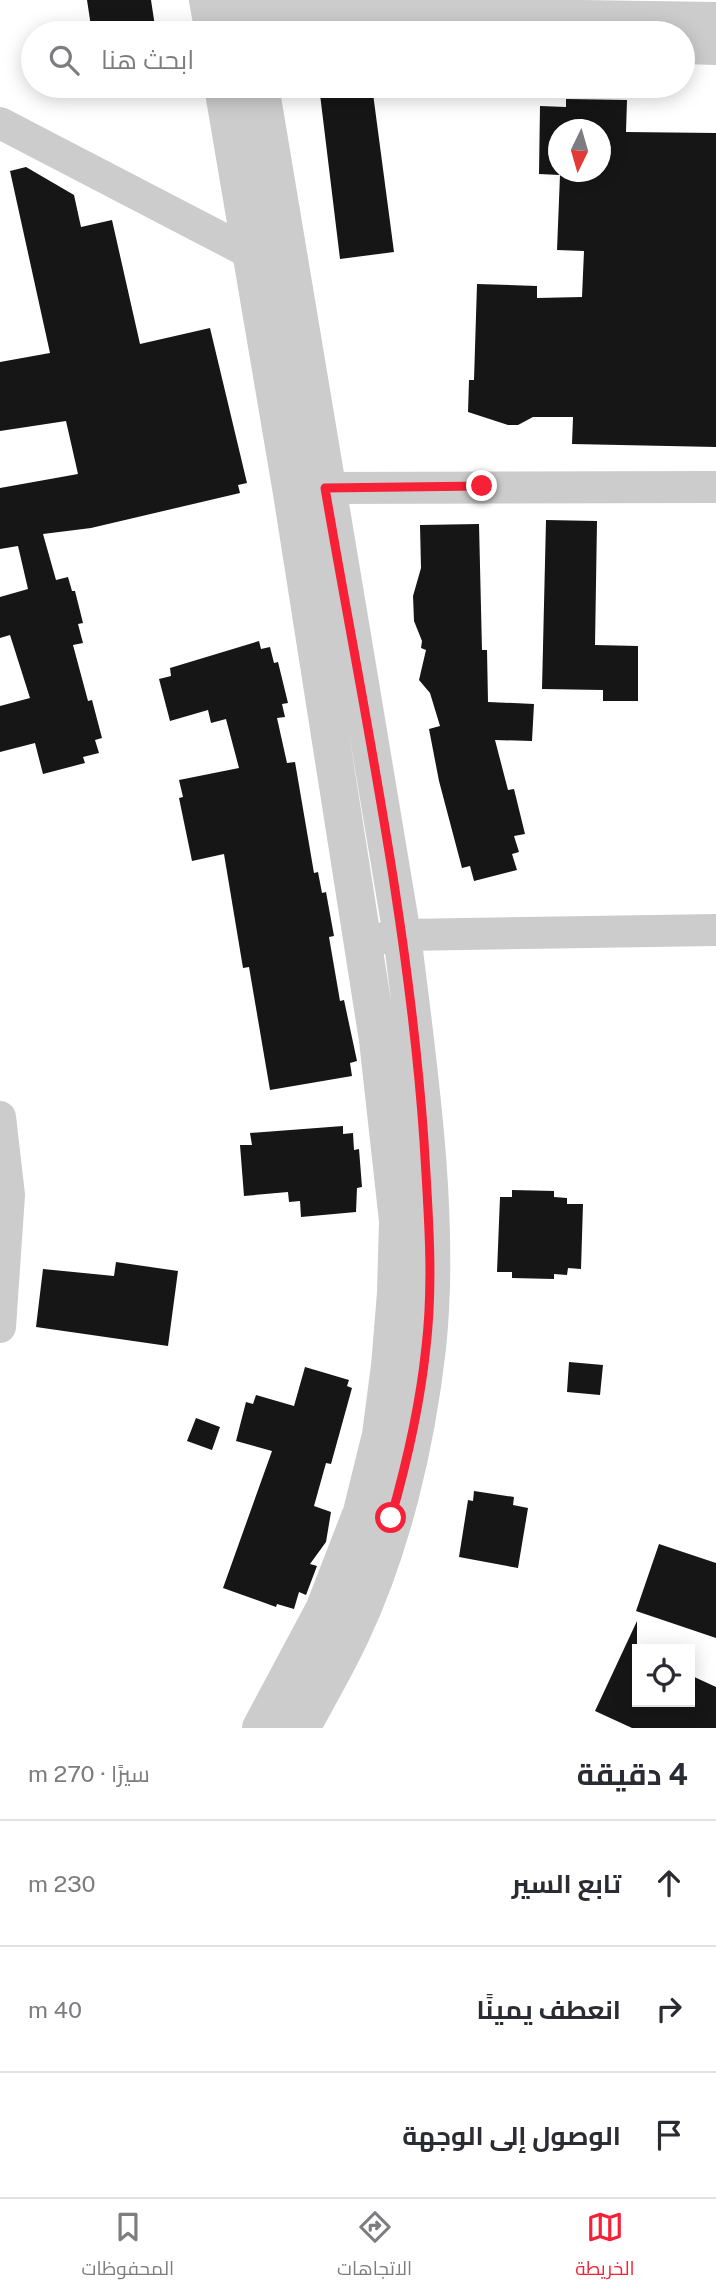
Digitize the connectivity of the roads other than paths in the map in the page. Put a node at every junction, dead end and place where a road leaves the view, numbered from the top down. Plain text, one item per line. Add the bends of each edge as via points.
1 (208, 0) edge
2 (247, 15) edge
3 (716, 18) edge
4 (212, 21) edge
5 (695, 48) edge
6 (716, 49) edge
7 (225, 98) edge
8 (261, 98) edge
9 (0, 123) edge
10 (252, 254) junction
11 (716, 488) edge
12 (308, 490) junction
13 (716, 930) edge
14 (402, 934) junction
15 (362, 942) junction
16 (0, 1117) edge
17 (0, 1327) edge
18 (261, 1728) edge
19 (301, 1728) edge

1 - 4 street
2 - 3 street
5 - 6 street
7 - 10 street
8 - 12 street
9 - 10 street
10 - 12 street
11 - 12 street
12 - 14 street
12 - 15 street
13 - 14 street
14 - 15 street
14 - 19 street via 419,1076 429,1221 427,1345 405,1469 376,1568 351,1633
15 - 18 street via 398,1221 388,1380 378,1448 347,1554 314,1631
16 - 17 street via 9,1195

